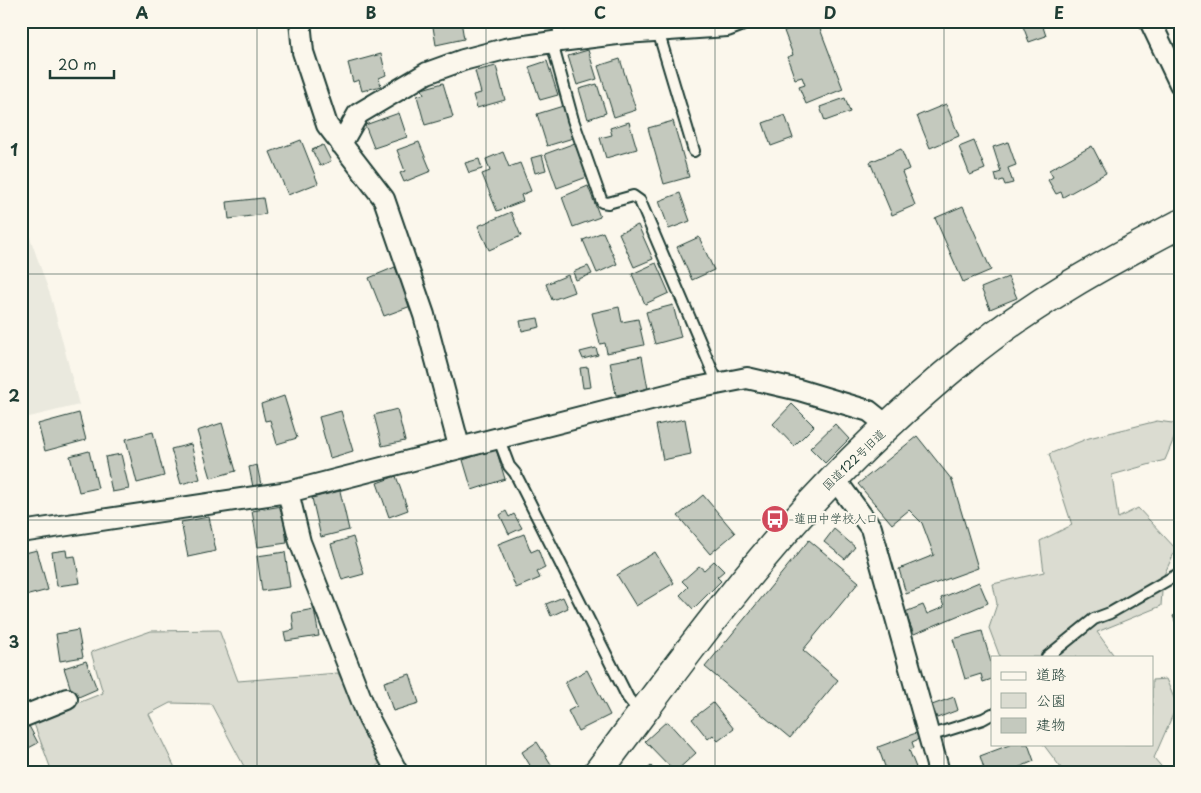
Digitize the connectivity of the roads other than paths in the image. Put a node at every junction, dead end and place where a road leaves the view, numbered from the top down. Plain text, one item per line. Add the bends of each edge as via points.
1 (300, 21) edge
2 (740, 21) edge
3 (1150, 21) edge
4 (658, 31) junction
5 (557, 35) edge
6 (1179, 81) edge
7 (341, 144) junction
8 (694, 151) dead end
9 (1180, 224) edge
10 (718, 384) junction
11 (889, 427) junction
12 (498, 437) junction
13 (459, 446) junction
14 (834, 478) junction
15 (288, 492) junction
16 (21, 532) edge
17 (1180, 573) edge
18 (1048, 656) edge
19 (67, 699) dead end
20 (21, 713) edge
21 (642, 714) junction
22 (991, 715) edge
23 (929, 736) junction
24 (397, 772) edge
25 (598, 772) edge
26 (938, 772) edge

1 - 7 street via 303,52 319,102 327,125
2 - 4 street via 727,26
3 - 6 street
4 - 5 street
4 - 8 lane
5 - 7 street via 427,72 358,114
5 - 10 lane via 573,120 602,202 633,196 640,200
7 - 13 street via 384,199 424,315
9 - 11 street, 国道122号旧道 via 1101,266 1023,315 966,357
10 - 11 street via 747,378 799,390 869,411
10 - 12 street
11 - 14 street, 国道122号旧道
12 - 13 street
12 - 21 lane via 509,466 628,698
13 - 15 street
14 - 21 street, 国道122号旧道 via 777,541
14 - 23 street via 871,528
15 - 16 street
15 - 24 street via 300,542 369,719
17 - 18 lane via 1094,619
19 - 20 street via 22,716
21 - 25 street, 国道122号旧道
22 - 23 lane
23 - 26 street

